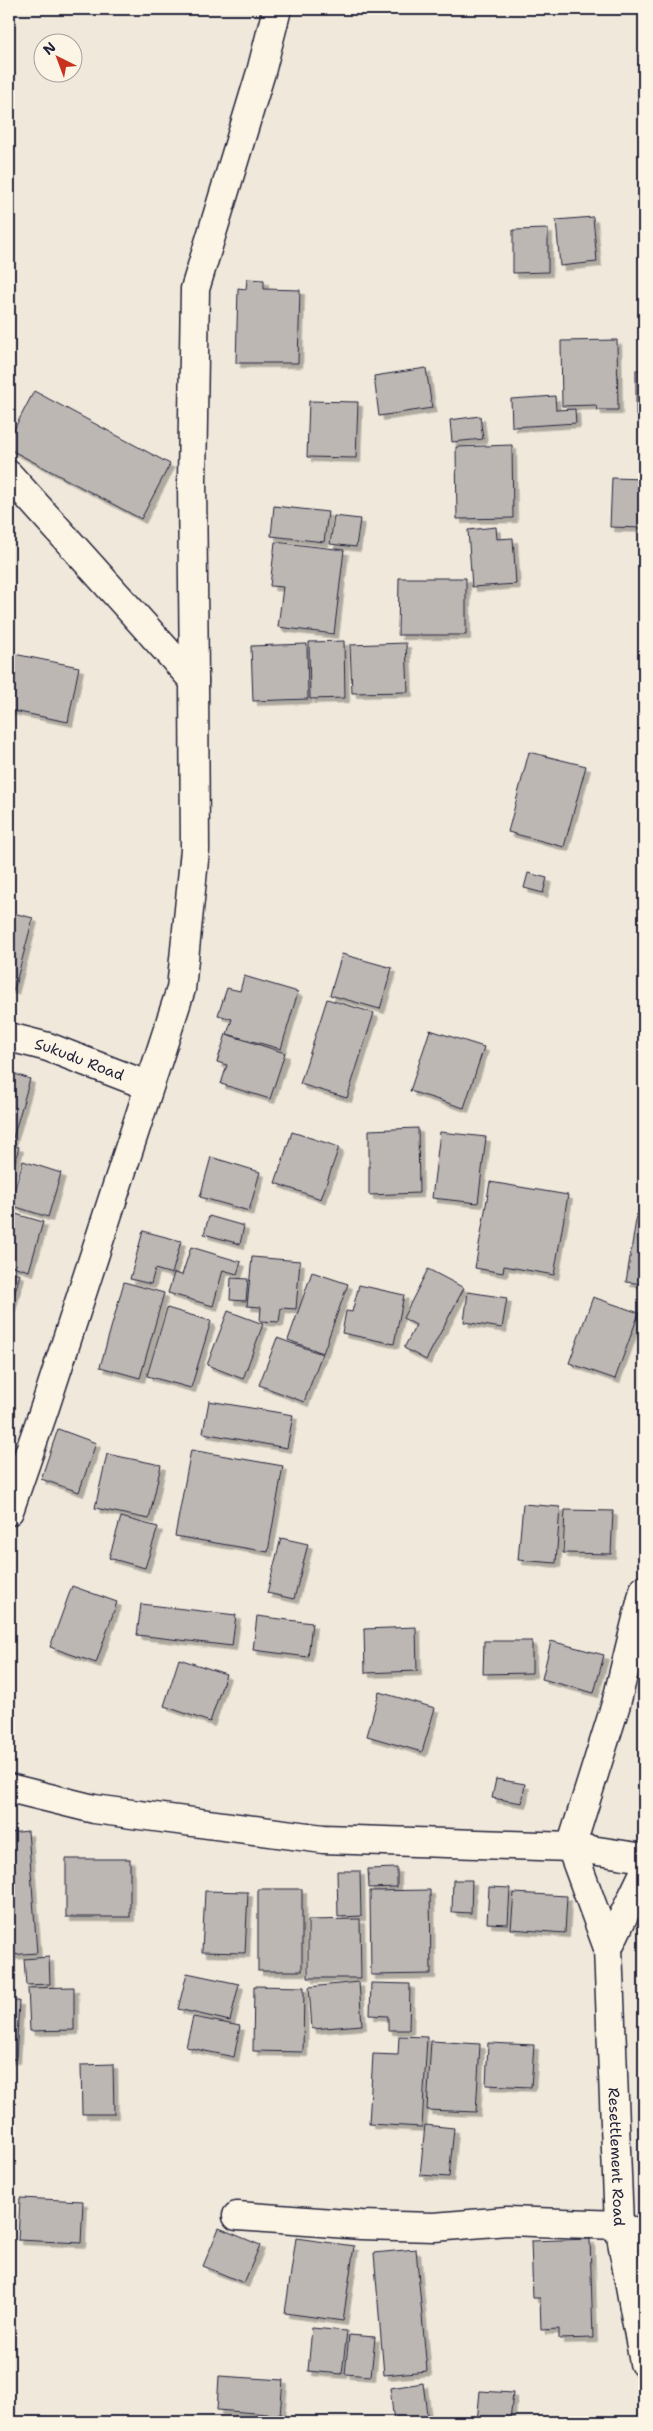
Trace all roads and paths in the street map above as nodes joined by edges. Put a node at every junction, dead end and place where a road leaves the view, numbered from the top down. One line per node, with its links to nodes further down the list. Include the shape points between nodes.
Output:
1 (277, 9): 3 (street, via 195,289 192,482)
2 (9, 474): 3 (street)
3 (194, 682): 5 (street, via 196,850 181,989)
4 (9, 1037): 5 (street, Sukudu Road, via 48,1047)
5 (149, 1086): 6 (street)
6 (9, 1512)
7 (644, 1590): 9 (street, via 616,1704)
8 (9, 1788): 9 (street, via 94,1809 323,1839)
9 (572, 1846): 10 (street); 12 (street, Resettlement Road)
10 (644, 1858)
11 (644, 1873): 12 (street, Resettlement Road)
12 (608, 1948): 14 (street, Resettlement Road)
13 (237, 2216): 14 (street, via 434,2227 507,2221)
14 (619, 2225): 15 (street); 16 (street, Resettlement Road)
15 (644, 2237)
16 (644, 2363)

